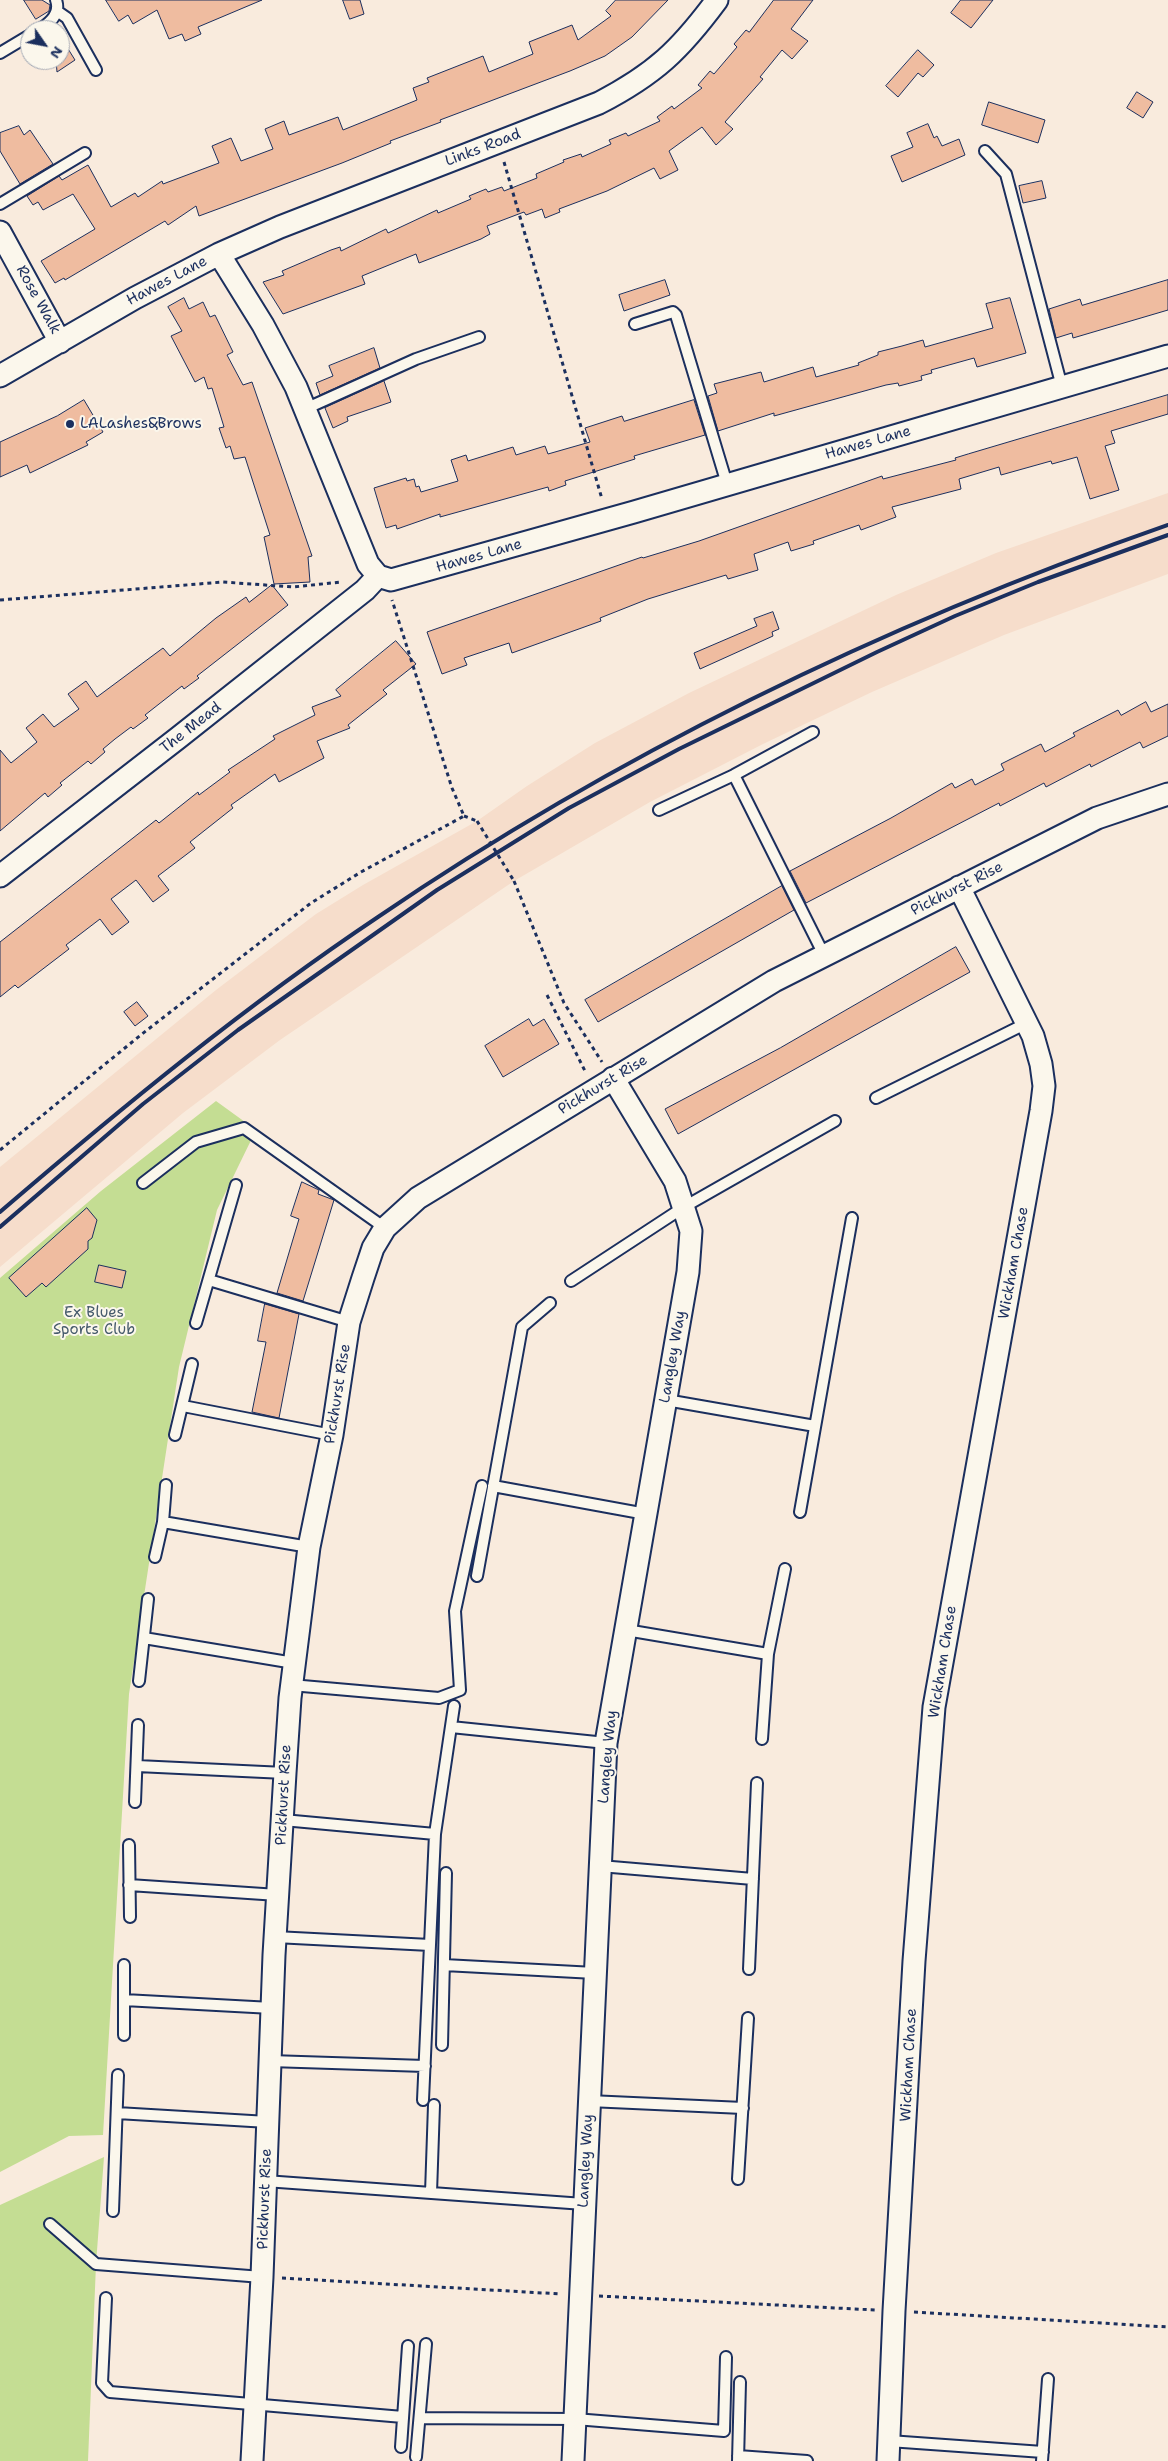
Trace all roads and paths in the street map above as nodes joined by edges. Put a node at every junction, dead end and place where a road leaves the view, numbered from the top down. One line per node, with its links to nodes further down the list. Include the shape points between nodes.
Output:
1 (56, 0): 3 (lane)
2 (717, 0): 8 (street, Links Road, via 677,50 641,79 588,108)
3 (57, 11): 4 (lane); 7 (lane, via 67,18)
4 (50, 20)
5 (20, 41): 6 (lane)
6 (0, 53)
7 (96, 70)
8 (498, 142): 13 (street, Links Road, via 280,227); 22 (path)
9 (985, 151): 19 (lane, via 1006,174)
10 (85, 153): 11 (lane)
11 (0, 204)
12 (0, 232): 16 (street, Rose Walk)
13 (220, 254): 16 (street, Hawes Lane, via 169,279); 20 (street, Hawes Lane, via 263,325)
14 (635, 324): 21 (lane, via 673,312 676,315)
15 (479, 337): 20 (lane, via 416,359)
16 (60, 342): 18 (street, Hawes Lane)
17 (1168, 356): 19 (street, Hawes Lane)
18 (0, 376)
19 (1062, 387): 21 (street, Hawes Lane)
20 (306, 409): 23 (street, Hawes Lane, via 368,564)
21 (727, 484): 22 (street, Hawes Lane)
22 (608, 519): 23 (street, Hawes Lane, via 399,579)
23 (372, 583): 24 (path, via 352,580 293,587 222,582); 29 (path, via 395,606 452,788); 30 (street, The Mead)
24 (0, 600)
25 (813, 732): 26 (lane)
26 (734, 775): 28 (lane); 32 (lane)
27 (1168, 794): 31 (street, Pickhurst Rise, via 1097,818)
28 (659, 810)
29 (464, 816): 35 (path, bridge, via 477,821 514,881 564,1003); 39 (path, via 361,872 312,903 142,1034)
30 (0, 876)
31 (959, 887): 32 (street, Pickhurst Rise); 34 (street, Wickham Chase)
32 (824, 955): 35 (street, Pickhurst Rise, via 774,981)
33 (546, 995): 36 (path)
34 (1027, 1023): 37 (lane); 120 (street, Wickham Chase, via 1041,1064 1044,1086 934,1707 914,1961)
35 (613, 1078): 36 (street, Pickhurst Rise); 42 (street, Langley Way, via 675,1181)
36 (594, 1089): 44 (street, Pickhurst Rise, via 418,1198)
37 (876, 1098)
38 (835, 1121): 42 (lane)
39 (0, 1150)
40 (143, 1183): 44 (lane, via 196,1142 244,1128)
41 (236, 1185): 45 (lane)
42 (684, 1206): 46 (lane); 51 (street, Langley Way, via 691,1231 688,1272)
43 (852, 1218): 53 (lane)
44 (385, 1228): 48 (street, Pickhurst Rise, via 373,1248)
45 (209, 1280): 48 (lane); 49 (lane)
46 (571, 1281)
47 (550, 1303): 58 (lane, via 522,1327)
48 (349, 1322): 55 (street, Pickhurst Rise)
49 (196, 1323)
50 (192, 1364): 52 (lane)
51 (666, 1400): 53 (lane); 60 (street, Langley Way)
52 (183, 1406): 54 (lane); 55 (lane)
53 (815, 1426): 59 (lane)
54 (175, 1435)
55 (332, 1435): 62 (street, Pickhurst Rise)
56 (166, 1485): 61 (lane)
57 (482, 1486): 72 (lane, via 455,1611 460,1690 439,1698)
58 (493, 1486): 60 (lane); 65 (lane)
59 (800, 1512)
60 (646, 1514): 67 (street, Langley Way)
61 (164, 1522): 62 (lane); 63 (lane)
62 (309, 1547): 70 (street, Pickhurst Rise)
63 (155, 1557)
64 (785, 1569): 69 (lane)
65 (477, 1576)
66 (148, 1599): 68 (lane)
67 (626, 1630): 69 (lane); 77 (street, Langley Way)
68 (144, 1638): 70 (lane); 71 (lane)
69 (768, 1654): 76 (lane)
70 (294, 1663): 72 (street, Pickhurst Rise)
71 (139, 1680)
72 (292, 1685): 79 (street, Pickhurst Rise)
73 (454, 1706): 75 (lane)
74 (138, 1725): 78 (lane)
75 (450, 1728): 77 (lane); 83 (lane)
76 (762, 1739)
77 (606, 1743): 85 (street, Langley Way)
78 (137, 1766): 79 (lane); 81 (lane)
79 (285, 1773): 82 (street, Pickhurst Rise)
80 (757, 1782): 87 (lane)
81 (134, 1802)
82 (282, 1820): 83 (lane); 89 (street, Pickhurst Rise)
83 (435, 1834): 92 (lane)
84 (129, 1845): 88 (lane)
85 (600, 1866): 87 (lane); 96 (street, Langley Way)
86 (446, 1873): 94 (lane)
87 (753, 1879): 95 (lane)
88 (129, 1885): 89 (lane); 90 (lane)
89 (278, 1895): 91 (street, Pickhurst Rise)
90 (130, 1917)
91 (275, 1937): 92 (lane); 98 (street, Pickhurst Rise)
92 (430, 1945): 103 (lane)
93 (124, 1965): 97 (lane)
94 (444, 1965): 96 (lane); 101 (lane)
95 (749, 1969)
96 (595, 1973): 106 (street, Langley Way)
97 (124, 2000): 98 (lane); 100 (lane)
98 (272, 2008): 102 (street, Pickhurst Rise)
99 (748, 2018): 108 (lane)
100 (124, 2035)
101 (442, 2045)
102 (270, 2061): 103 (lane); 110 (street, Pickhurst Rise)
103 (425, 2066): 105 (lane)
104 (118, 2076): 109 (lane)
105 (424, 2100)
106 (589, 2101): 108 (lane); 114 (street, Langley Way)
107 (434, 2105): 113 (lane)
108 (743, 2108): 111 (lane)
109 (116, 2113): 110 (lane); 115 (lane)
110 (268, 2122): 112 (street, Pickhurst Rise)
111 (738, 2179)
112 (266, 2181): 113 (lane); 117 (street, Pickhurst Rise)
113 (431, 2194): 114 (lane)
114 (584, 2204): 118 (street, Langley Way)
115 (113, 2211)
116 (50, 2224): 117 (lane, via 96,2264)
117 (262, 2277): 118 (path); 127 (street, Pickhurst Rise)
118 (580, 2295): 120 (path); 130 (street, Langley Way)
119 (106, 2298): 127 (lane, via 102,2383 110,2392)
120 (894, 2311): 121 (path); 132 (street, Wickham Chase)
121 (1168, 2327)
122 (426, 2344): 129 (lane)
123 (408, 2346): 128 (lane)
124 (726, 2357): 130 (lane, via 724,2431)
125 (1048, 2379): 133 (lane)
126 (740, 2382): 135 (lane)
127 (255, 2403): 128 (lane); 136 (street, Pickhurst Rise)
128 (403, 2417): 131 (lane)
129 (420, 2418): 130 (lane); 134 (lane)
130 (575, 2419): 137 (street, Langley Way)
131 (401, 2447)
132 (889, 2451): 133 (lane)
133 (1043, 2456)
134 (416, 2457)
135 (738, 2459): 138 (lane)
136 (252, 2461)
137 (573, 2461)
138 (807, 2461)

